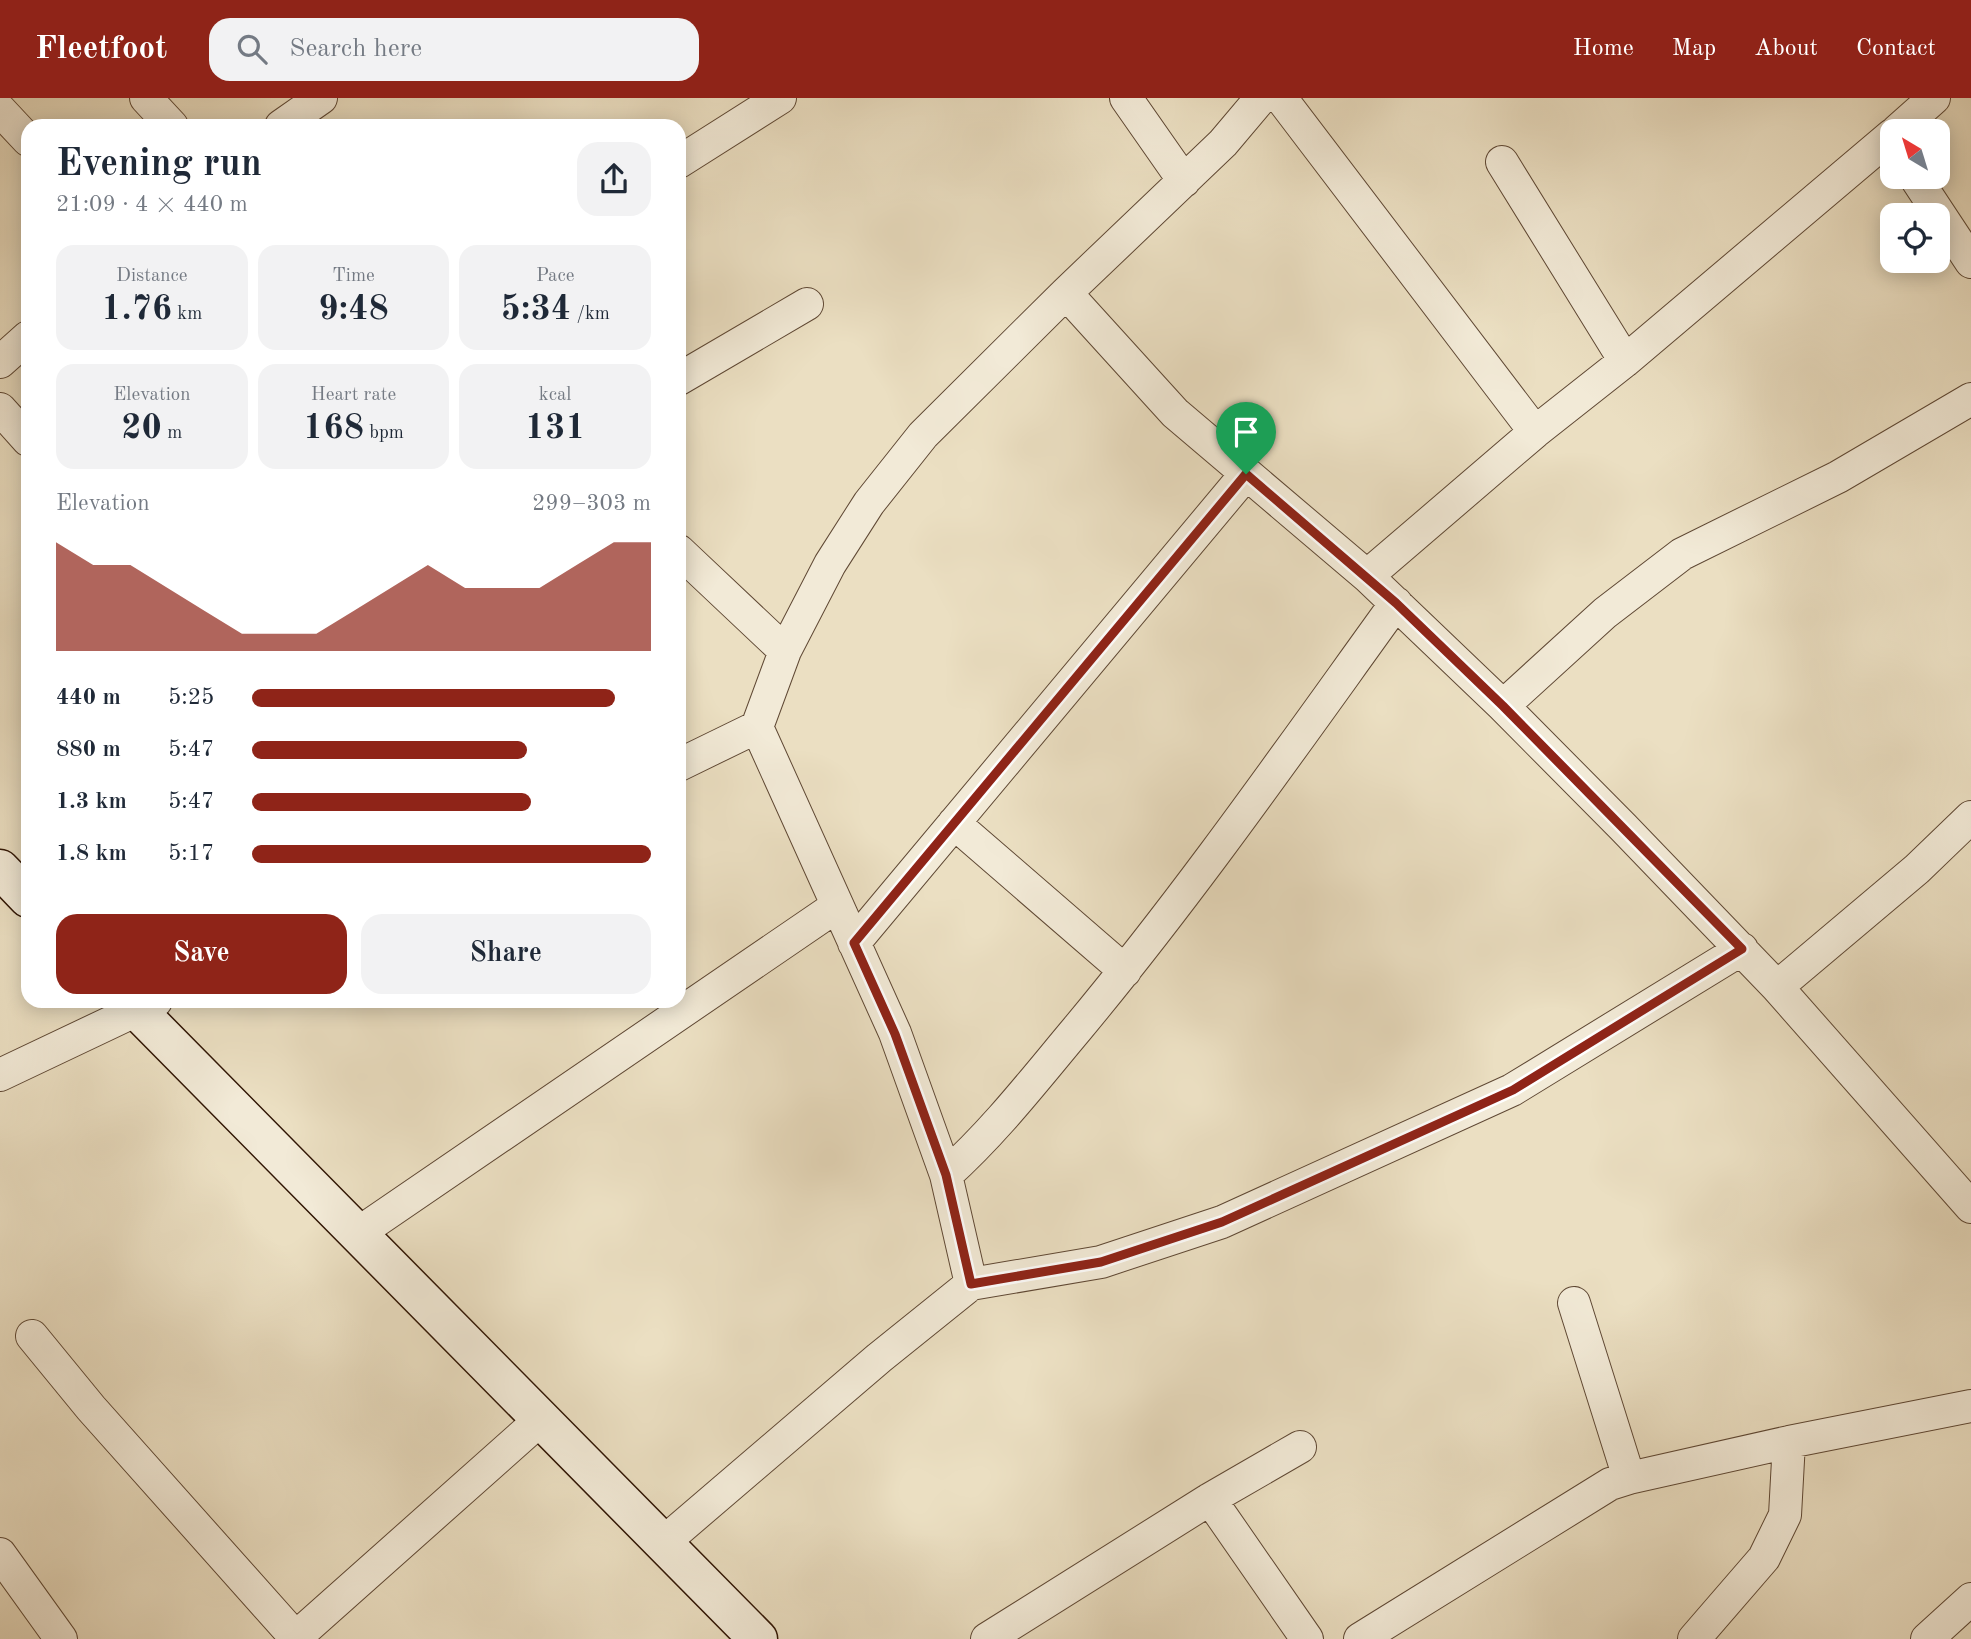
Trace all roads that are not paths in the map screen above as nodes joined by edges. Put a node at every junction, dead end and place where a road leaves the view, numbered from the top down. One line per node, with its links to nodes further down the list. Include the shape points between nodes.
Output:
1 (146, 98): 9 (street)
2 (321, 98): 10 (street)
3 (780, 98): 14 (street)
4 (1126, 98): 16 (street)
5 (1261, 98): 16 (street)
6 (1281, 98): 28 (street)
7 (1934, 98): 11 (street)
8 (0, 110): 12 (street)
9 (166, 119)
10 (291, 119)
11 (1911, 119)
12 (21, 132)
13 (1880, 147): 22 (street)
14 (686, 158)
15 (1502, 162): 22 (street)
16 (1184, 181): 19 (street)
17 (1923, 189): 18 (street)
18 (1971, 262)
19 (1066, 293): 29 (street, via 1149,387); 33 (street, via 923,436 877,493 830,564)
20 (807, 304): 24 (street)
21 (21, 343): 23 (street)
22 (1625, 361): 28 (street)
23 (0, 362)
24 (686, 375)
25 (1971, 399): 34 (street, via 1838,477 1682,554 1605,613)
26 (0, 409): 27 (street)
27 (21, 432)
28 (1535, 432): 31 (street)
29 (1246, 474): 31 (street); 38 (street)
30 (686, 558): 33 (street)
31 (1367, 576): 32 (street)
32 (1396, 603): 34 (street); 44 (street)
33 (785, 651): 35 (street)
34 (1503, 706): 43 (street)
35 (757, 727): 36 (street); 41 (street)
36 (686, 762)
37 (1971, 817): 45 (street, via 1908,877)
38 (954, 823): 42 (street); 44 (street)
39 (0, 869): 40 (street)
40 (21, 891)
41 (837, 906): 42 (street); 51 (street)
42 (854, 943): 49 (street, via 895,1034)
43 (1742, 949): 45 (street); 52 (street, via 1513,1090 1222,1222 1101,1262)
44 (1125, 971): 49 (street, via 980,1145)
45 (1777, 987): 50 (street)
46 (132, 1008): 48 (street)
47 (144, 1008): 51 (street)
48 (0, 1075)
49 (946, 1175): 52 (street)
50 (1971, 1207)
51 (357, 1234): 56 (street)
52 (971, 1284): 61 (street)
53 (1574, 1303): 59 (street)
54 (32, 1336): 64 (street)
55 (1971, 1406): 57 (street)
56 (540, 1420): 61 (street); 64 (street)
57 (1789, 1443): 59 (street); 70 (street, via 1785,1515 1765,1558)
58 (1300, 1447): 60 (street)
59 (1629, 1478): 69 (street, via 1610,1484)
60 (1210, 1499): 67 (street); 68 (street)
61 (664, 1542): 66 (street)
62 (0, 1554): 65 (street)
63 (1971, 1599): 71 (street)
64 (295, 1638)
65 (61, 1639)
66 (758, 1639)
67 (987, 1639)
68 (1307, 1639)
69 (1360, 1639)
70 (1694, 1639)
71 (1927, 1639)

